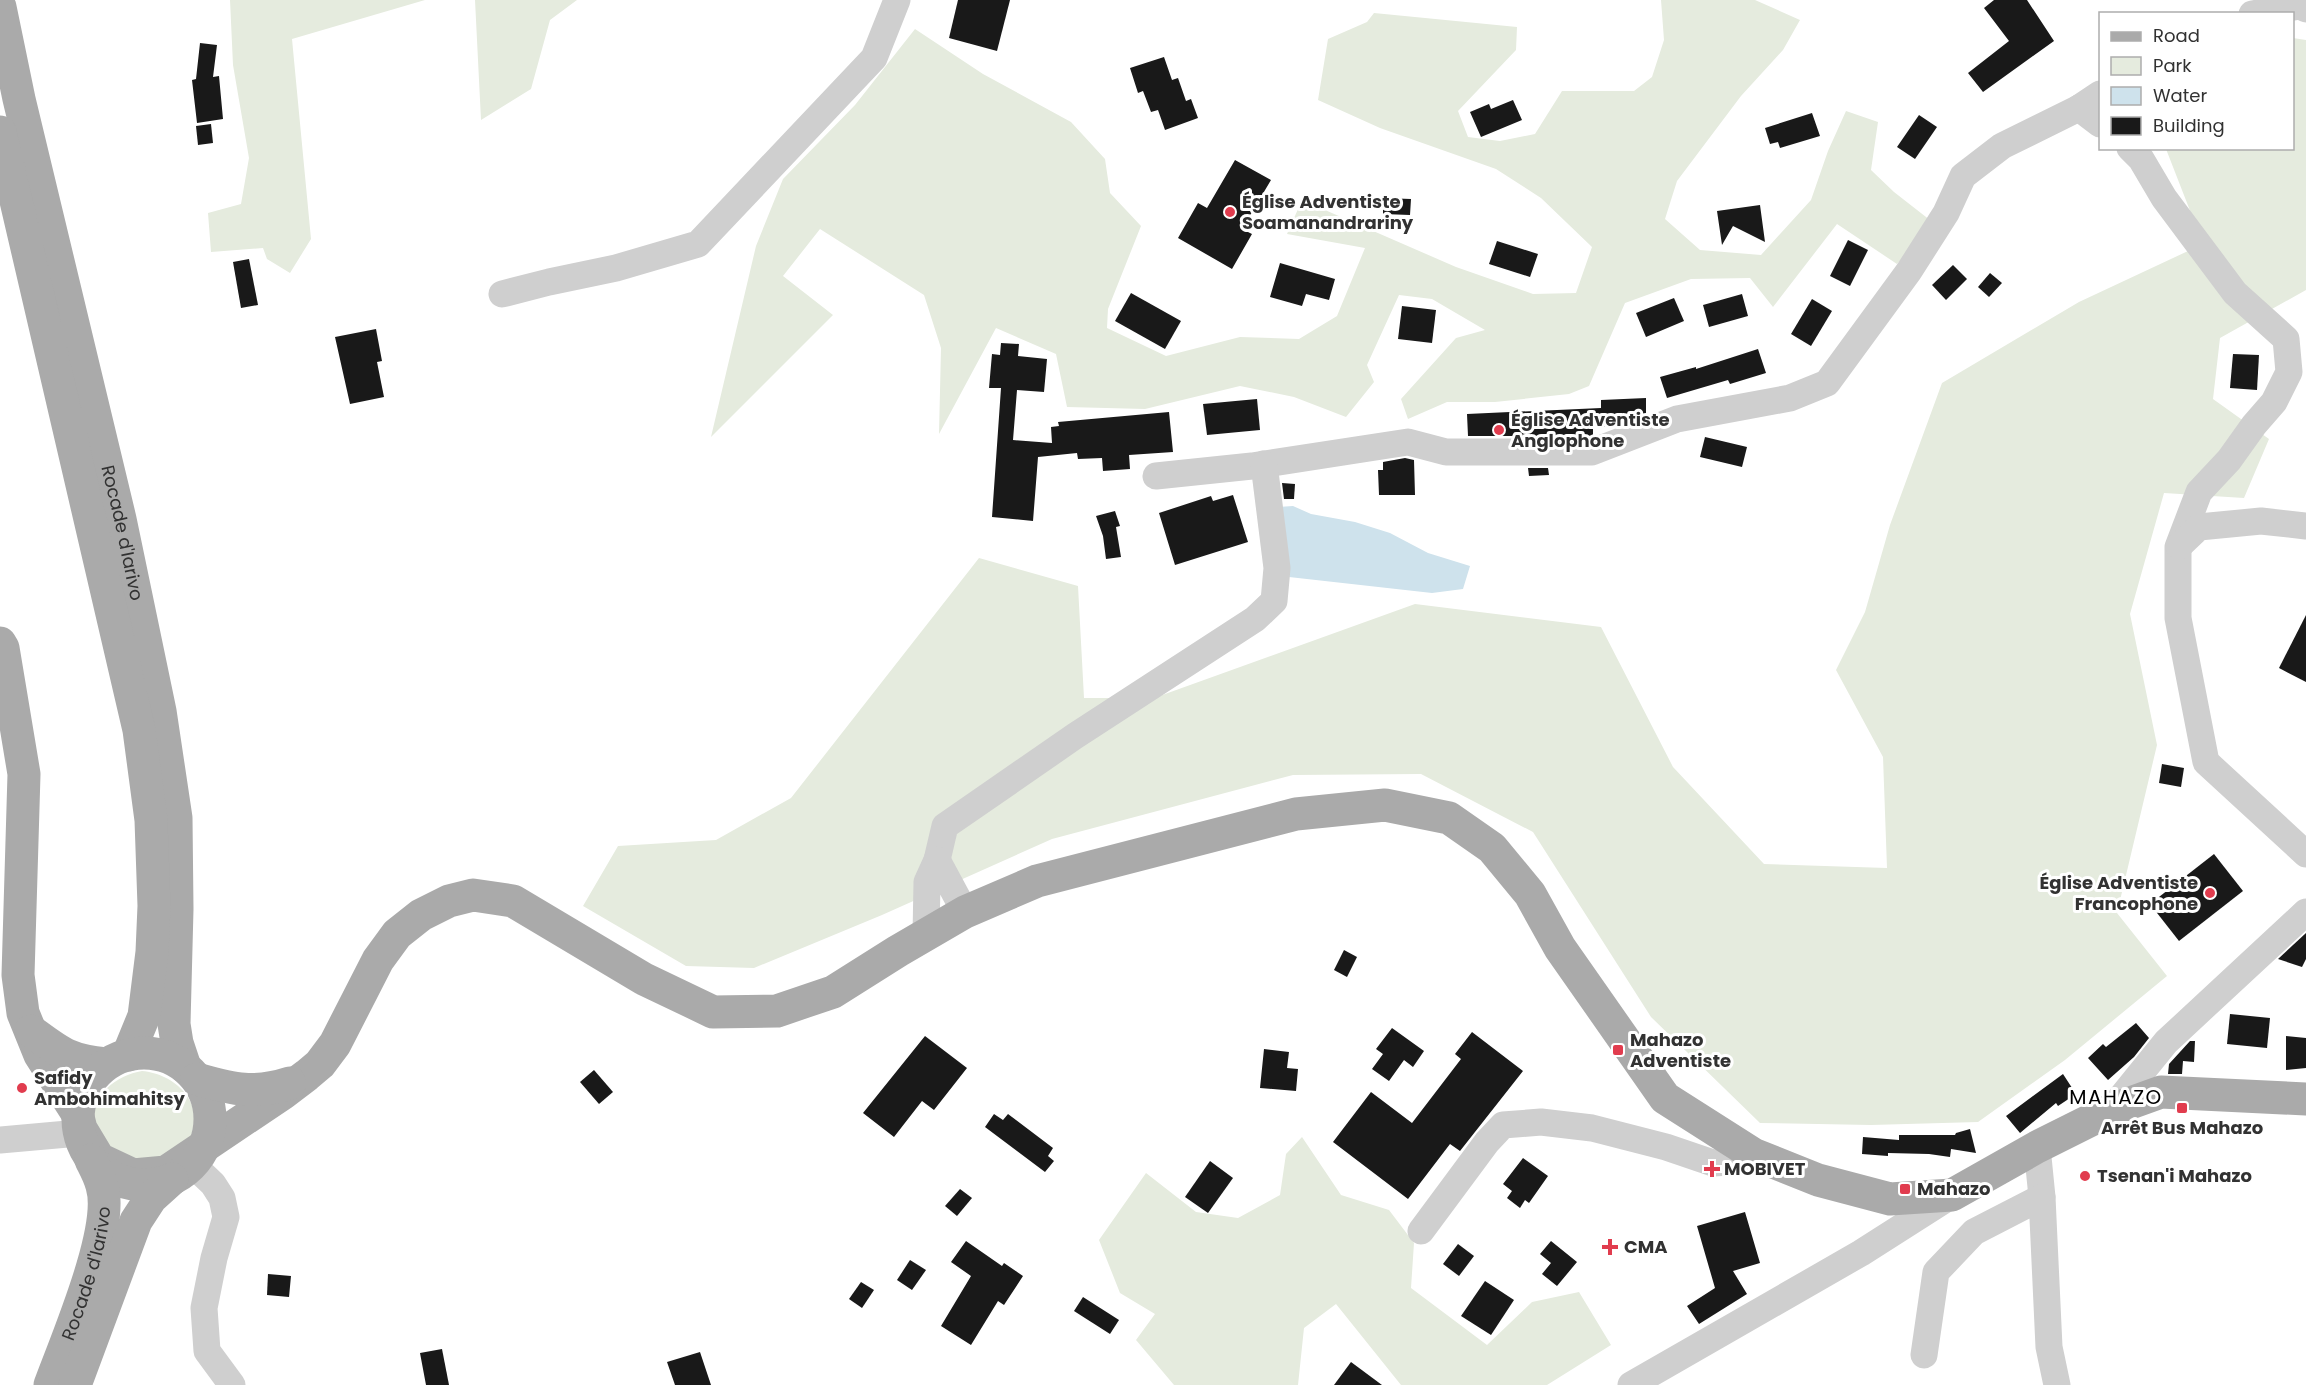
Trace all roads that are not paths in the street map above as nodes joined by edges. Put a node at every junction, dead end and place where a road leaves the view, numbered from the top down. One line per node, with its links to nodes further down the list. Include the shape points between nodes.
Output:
1 (897, 0): 9 (street, via 874,58 698,244 616,268)
2 (0, 7): 22 (main road, Rocade d'Iarivo, via 120,519 160,711 176,818 174,1024 177,1043)
3 (2306, 9): 4 (street, via 2300,6)
4 (2264, 12)
5 (2090, 101): 6 (street); 10 (street, via 2002,146 1963,176 1946,213 1909,271 1827,383 1790,398 1677,419 1592,452 1446,452 1408,442)
6 (2099, 122)
7 (0, 132): 21 (main road, Rocade d'Iarivo, via 139,730 151,820 153,929 144,1016)
8 (2132, 150): 13 (street, via 2235,293 2286,339 2289,372 2274,402 2199,492)
9 (501, 294)
10 (1264, 464): 11 (street); 16 (street, via 1277,568 1274,601 1255,619 945,826)
11 (1156, 476)
12 (2306, 526): 13 (street, via 2261,521 2199,527)
13 (2178, 547): 15 (street, via 2178,618 2206,762)
14 (0, 643): 20 (main road, via 24,774 18,975 23,1013)
15 (2306, 854)
16 (937, 860): 17 (street); 19 (street, via 927,882)
17 (965, 912): 19 (main road); 29 (main road, via 1037,881 1296,813 1385,805 1449,818 1492,848 1530,894 1560,948 1665,1098)
18 (2306, 912): 25 (street, via 2166,1042)
19 (926, 935): 23 (main road, via 833,992 777,1011 713,1012 644,979 513,901 473,895 448,901 397,934 378,960 335,1044 320,1064)
20 (30, 1030): 21 (main road, via 66,1056 84,1062); 26 (main road, via 39,1055 60,1085)
21 (117, 1059): 22 (main road, via 158,1054); 26 (main road, Rocade d'Iarivo, via 92,1077 82,1094)
22 (191, 1073): 23 (main road, via 238,1090 270,1089); 30 (main road, Rocade d'Iarivo, via 207,1099 210,1122)
23 (298, 1081): 30 (main road)
24 (2306, 1099): 25 (main road, via 2161,1092)
25 (2111, 1110): 28 (main road)
26 (82, 1135): 27 (street); 30 (main road, via 115,1179 129,1184 144,1185); 30 (main road, via 81,1129 99,1159 133,1175 166,1172); 35 (main road, Rocade d'Iarivo, via 103,1187 104,1217 89,1277)
27 (0, 1140)
28 (2037, 1147): 31 (main road); 32 (street)
29 (1767, 1160): 31 (main road, via 1818,1180 1890,1199); 33 (street, via 1713,1163 1592,1128 1541,1122 1503,1125)
30 (190, 1162): 36 (main road, Rocade d'Iarivo, via 151,1198 136,1221); 37 (street, via 213,1184 222,1198 226,1217 204,1308 207,1351)
31 (1952, 1195): 38 (street, via 1861,1253)
32 (2042, 1197): 34 (street, via 1974,1232 1936,1272); 39 (street, via 2049,1347)
33 (1421, 1231)
34 (1924, 1355)
35 (50, 1385)
36 (75, 1385)
37 (232, 1385)
38 (1630, 1385)
39 (2057, 1385)

